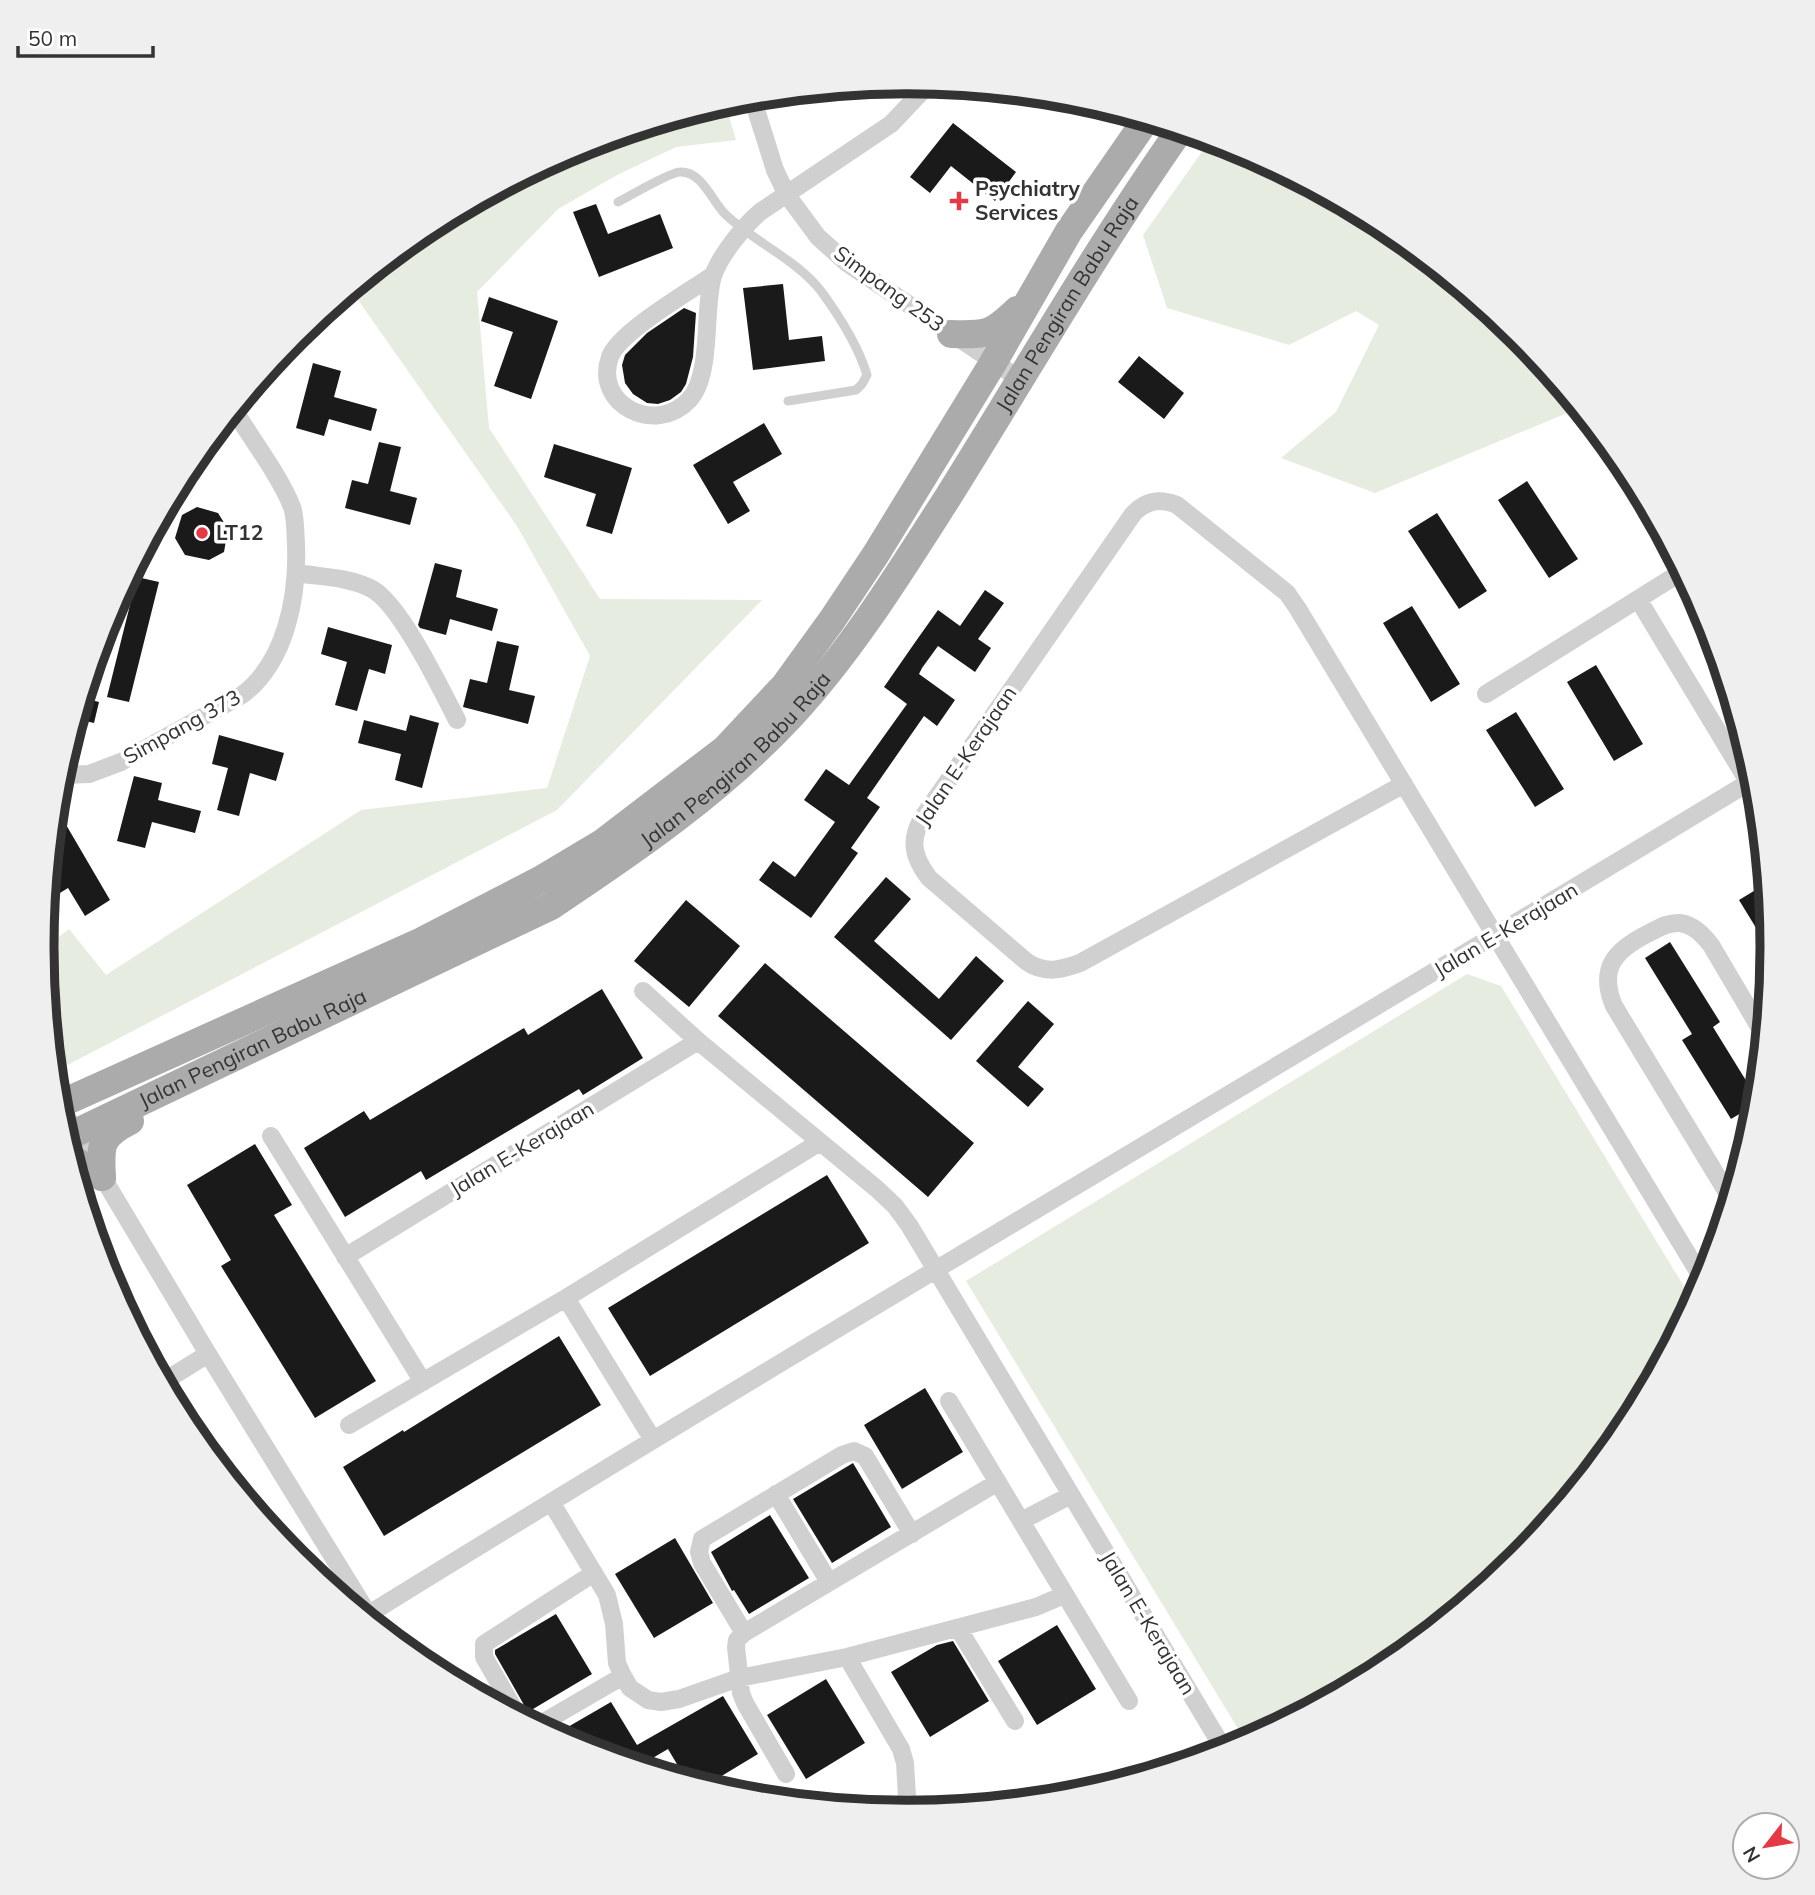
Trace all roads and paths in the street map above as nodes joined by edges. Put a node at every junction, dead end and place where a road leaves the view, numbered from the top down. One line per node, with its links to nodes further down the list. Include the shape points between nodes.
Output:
1 (919, 94): 5 (street, via 891,124)
2 (756, 109): 5 (street, Simpang 253)
3 (1141, 127): 9 (main road, Jalan Pengiran Babu Raja, via 1069,231)
4 (1175, 138): 12 (main road, Jalan Pengiran Babu Raja, via 1104,241)
5 (787, 195): 7 (street); 10 (street, Simpang 253, via 818,237 847,263)
6 (618, 202): 7 (lane, via 678,171 692,174)
7 (741, 229): 8 (street); 13 (lane, via 819,289 860,352 867,376 856,390)
8 (713, 275): 8 (street, via 613,349 608,382 624,406 639,415 670,415 692,398 702,373)
9 (1030, 298): 10 (main road, via 986,334); 11 (main road, Jalan Pengiran Babu Raja)
10 (951, 334): 11 (street, Simpang 253)
11 (993, 363): 12 (street, Simpang 253); 29 (main road, Jalan Pengiran Babu Raja, via 876,554 785,685 725,748 679,785 602,843 485,909)
12 (1021, 380): 28 (main road, Jalan Pengiran Babu Raja, via 901,571 828,673 748,760 621,860 551,906)
13 (788, 401)
14 (239, 418): 15 (street, Simpang 373, via 292,508)
15 (297, 573): 19 (street, via 360,584 381,595 426,662); 21 (street, Simpang 373, via 276,651 257,684 121,762 89,774)
16 (1676, 576): 17 (street)
17 (1638, 599): 18 (street); 20 (street)
18 (1486, 694)
19 (457, 720)
20 (1739, 760)
21 (72, 775)
22 (1404, 784): 22 (street, Jalan E-Kerajaan, via 1287,593 1177,505 1155,501 1133,514 916,828 913,844 929,878 1027,962 1045,970 1067,968); 24 (street)
23 (1745, 785): 24 (street, Jalan E-Kerajaan)
24 (1496, 936): 37 (street, Jalan E-Kerajaan); 38 (street)
25 (643, 991): 27 (street, Jalan E-Kerajaan)
26 (1757, 1023): 35 (street, via 1711,945 1688,925 1666,924 1613,959 1607,990 1614,1006)
27 (698, 1041): 32 (street, Jalan E-Kerajaan); 36 (street, Jalan E-Kerajaan)
28 (235, 1059): 31 (main road, Jalan Pengiran Babu Raja); 34 (main road, via 195,1089 110,1133 101,1151)
29 (69, 1100)
30 (271, 1136): 36 (street)
31 (77, 1141)
32 (820, 1142): 37 (street, Jalan E-Kerajaan, via 895,1206); 39 (street)
33 (80, 1153): 34 (main road)
34 (102, 1177): 40 (street, Jalan E-Kerajaan)
35 (1725, 1189)
36 (345, 1257): 42 (street)
37 (937, 1270): 45 (street, Jalan E-Kerajaan); 48 (street, Jalan E-Kerajaan)
38 (1697, 1270)
39 (566, 1298): 42 (street); 45 (street)
40 (208, 1354): 41 (street); 55 (street, Jalan E-Kerajaan)
41 (171, 1377)
42 (423, 1382): 44 (street)
43 (949, 1401): 46 (street)
44 (349, 1424)
45 (653, 1440): 49 (street, Jalan E-Kerajaan)
46 (998, 1482): 50 (street); 51 (street)
47 (776, 1494): 51 (street, via 855,1451 865,1456); 53 (street); 58 (street, via 702,1539 700,1545 702,1563)
48 (1072, 1496): 50 (street); 66 (street, Jalan E-Kerajaan)
49 (551, 1502): 52 (street); 56 (street, Jalan E-Kerajaan)
50 (1021, 1521): 54 (street)
51 (912, 1534): 53 (street)
52 (594, 1573): 60 (street, via 612,1611); 63 (street, via 484,1644 484,1657)
53 (829, 1582): 58 (street)
54 (1065, 1595): 57 (street); 62 (street)
55 (362, 1603)
56 (377, 1615)
57 (958, 1628): 59 (street); 65 (street)
58 (744, 1633): 61 (street, via 736,1647)
59 (847, 1657): 61 (street); 68 (street, via 901,1749)
60 (622, 1676): 61 (street, via 638,1694 661,1702); 64 (street)
61 (739, 1678): 67 (street, via 740,1693)
62 (1129, 1701)
63 (511, 1703)
64 (546, 1720)
65 (1015, 1721)
66 (1219, 1741)
67 (786, 1774)
68 (907, 1801)

